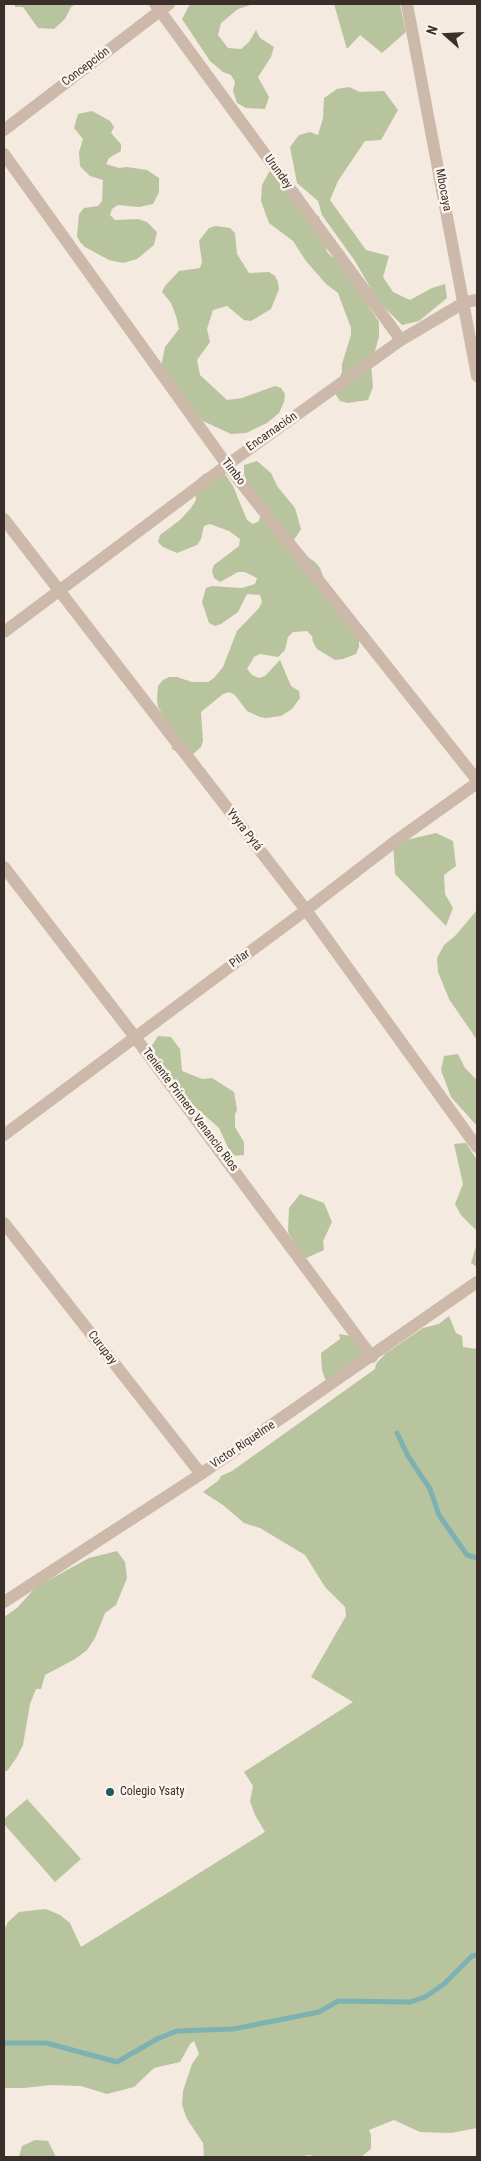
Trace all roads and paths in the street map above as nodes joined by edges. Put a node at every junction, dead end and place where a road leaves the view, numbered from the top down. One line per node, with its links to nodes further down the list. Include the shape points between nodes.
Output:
1 (407, 4): 5 (street, Mbocaya)
2 (162, 6): 3 (street, Concepción); 6 (street, Urundey)
3 (4, 130)
4 (4, 154): 8 (street, Timbo)
5 (471, 301): 6 (street, Encarnación); 7 (street, Mbocaya)
6 (401, 340): 8 (street, Encarnación)
7 (477, 376)
8 (227, 464): 10 (street, Encarnación); 12 (street, Timbo)
9 (4, 519): 10 (street, Yvyra Pytá)
10 (58, 591): 11 (street, Encarnación); 14 (street, Yvyra Pytá)
11 (4, 632)
12 (477, 781): 14 (street, Pilar)
13 (4, 867): 15 (street, Teniente Primero Venancio Rios)
14 (306, 910): 15 (street, Pilar); 17 (street, Yvyra Pytá)
15 (135, 1036): 16 (street, Pilar); 20 (street, Teniente Primero Venancio Rios)
16 (4, 1135)
17 (477, 1146)
18 (4, 1223): 21 (street, Curupay)
19 (477, 1282): 20 (street, Victor Riquelme)
20 (372, 1357): 21 (street, Victor Riquelme)
21 (201, 1474): 22 (street, Victor Riquelme)
22 (6, 1595)

